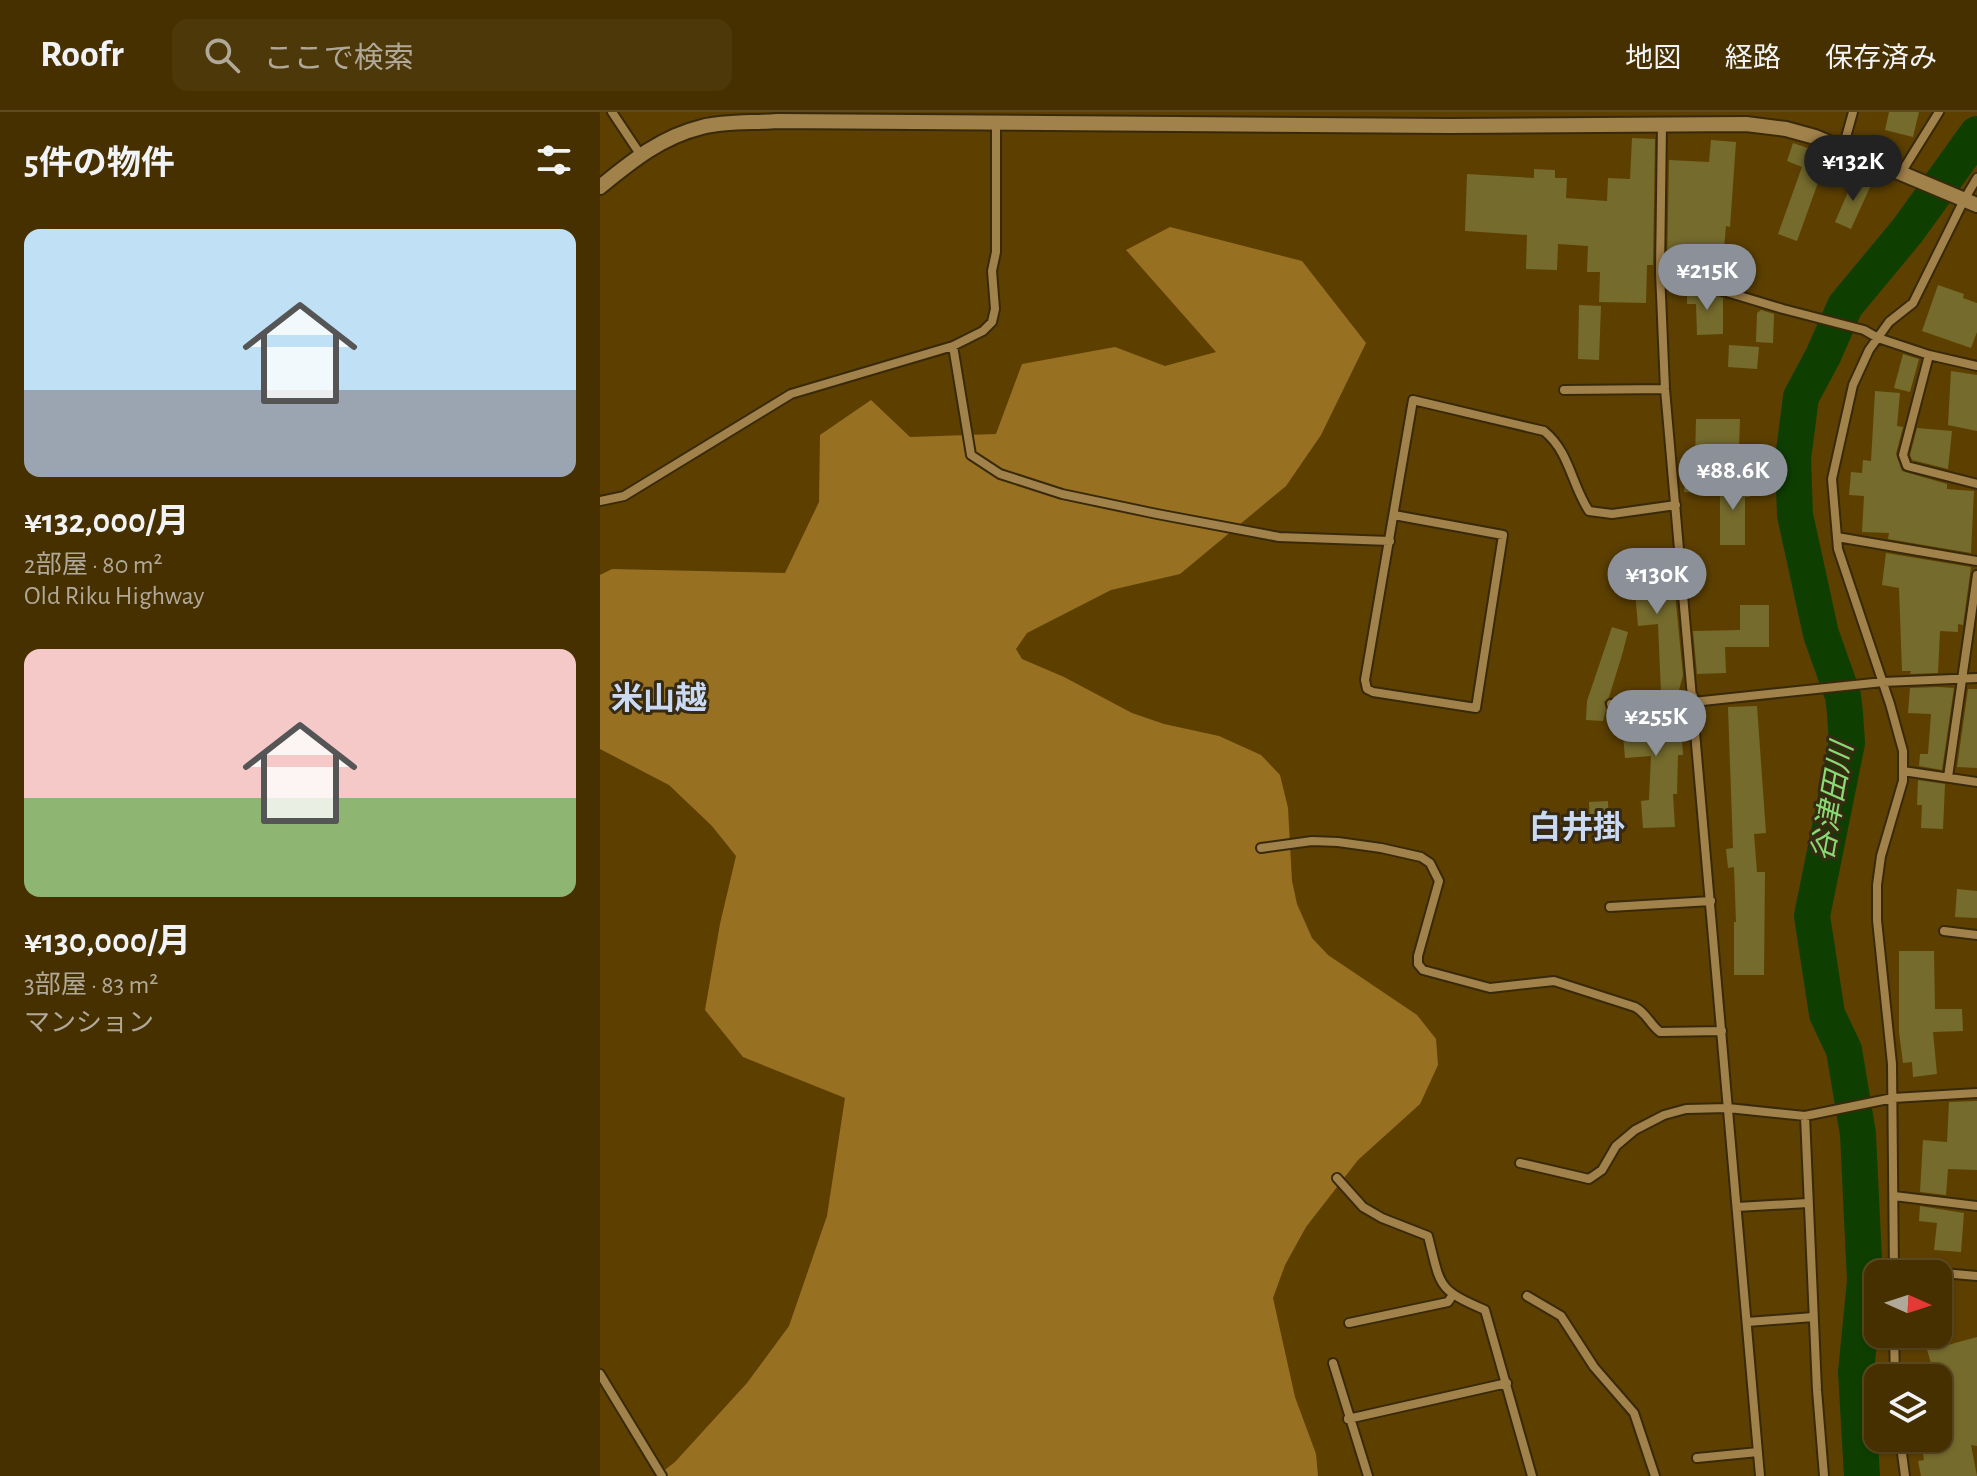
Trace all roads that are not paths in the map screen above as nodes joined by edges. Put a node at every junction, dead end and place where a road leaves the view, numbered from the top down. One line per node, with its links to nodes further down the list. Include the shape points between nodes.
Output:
1 (612, 112): 11 (street)
2 (1853, 112): 10 (street)
3 (1939, 112): 12 (street)
4 (888, 117): 5 (street); 11 (street, via 705,126 666,138)
5 (979, 117): 8 (street)
6 (1630, 118): 7 (street); 9 (street)
7 (1451, 119): 8 (street)
8 (996, 122): 18 (street, via 995,309 983,331)
9 (1662, 123): 10 (street, via 1786,129); 16 (street)
10 (1843, 148): 12 (street)
11 (640, 154): 14 (street)
12 (1906, 175): 15 (street)
13 (1977, 178): 15 (street)
14 (600, 187)
15 (1965, 200): 17 (street, via 1922,289)
16 (1660, 272): 17 (street); 21 (street)
17 (1878, 338): 19 (street); 27 (street, via 1853,385 1837,448 1832,479)
18 (953, 346): 24 (street, via 791,394 624,496); 28 (street, via 971,455 1000,474 1062,494 1279,537)
19 (1929, 355): 20 (street); 23 (street, via 1904,462)
20 (1977, 366)
21 (1665, 389): 22 (street); 25 (street)
22 (1564, 390)
23 (1977, 484)
24 (600, 501)
25 (1676, 505): 26 (street, via 1612,514 1589,511 1565,455 1544,431 1413,400); 34 (street)
26 (1394, 515): 28 (street); 28 (street, via 1503,535 1476,708 1367,689)
27 (1837, 537): 29 (street); 33 (street)
28 (1390, 541)
29 (1977, 561)
30 (1977, 575): 32 (street)
31 (1977, 678): 32 (street)
32 (1962, 679): 33 (street); 37 (street)
33 (1883, 682): 34 (street); 36 (street, via 1903,751)
34 (1693, 699): 35 (street); 40 (street)
35 (1611, 704)
36 (1903, 771): 37 (street); 46 (street, via 1877,885)
37 (1948, 777): 38 (street)
38 (1977, 782)
39 (1261, 848): 44 (street, via 1338,842 1430,863 1439,881 1418,956 1423,970 1490,988 1554,981 1635,1007 1660,1032)
40 (1711, 901): 41 (street); 44 (street)
41 (1610, 907)
42 (1944, 931): 43 (street)
43 (1977, 935)
44 (1722, 1031): 47 (street)
45 (1977, 1093): 46 (street)
46 (1893, 1098): 48 (street); 51 (street)
47 (1728, 1108): 48 (street); 49 (street, via 1664,1115 1616,1146 1602,1170 1589,1179); 54 (street)
48 (1805, 1116): 52 (street)
49 (1520, 1163)
50 (1337, 1178): 58 (street, via 1363,1207 1428,1236 1442,1285)
51 (1894, 1196): 53 (street); 55 (street)
52 (1808, 1203): 54 (street); 60 (street)
53 (1977, 1206)
54 (1737, 1207): 61 (street)
55 (1894, 1260)
56 (1952, 1274): 57 (street)
57 (1977, 1276)
58 (1452, 1296): 62 (street, via 1448,1302); 65 (street, via 1485,1310)
59 (1527, 1296): 73 (street, via 1561,1316 1594,1367 1634,1413)
60 (1813, 1317): 61 (street); 75 (street)
61 (1747, 1322): 67 (street)
62 (1349, 1323)
63 (1333, 1363): 66 (street)
64 (600, 1374): 70 (street)
65 (1507, 1383): 66 (street); 72 (street)
66 (1348, 1419): 71 (street)
67 (1758, 1452): 69 (street); 74 (street)
68 (1902, 1452): 76 (street)
69 (1697, 1458)
70 (662, 1476)
71 (1368, 1476)
72 (1532, 1476)
73 (1655, 1476)
74 (1760, 1476)
75 (1824, 1476)
76 (1905, 1476)

